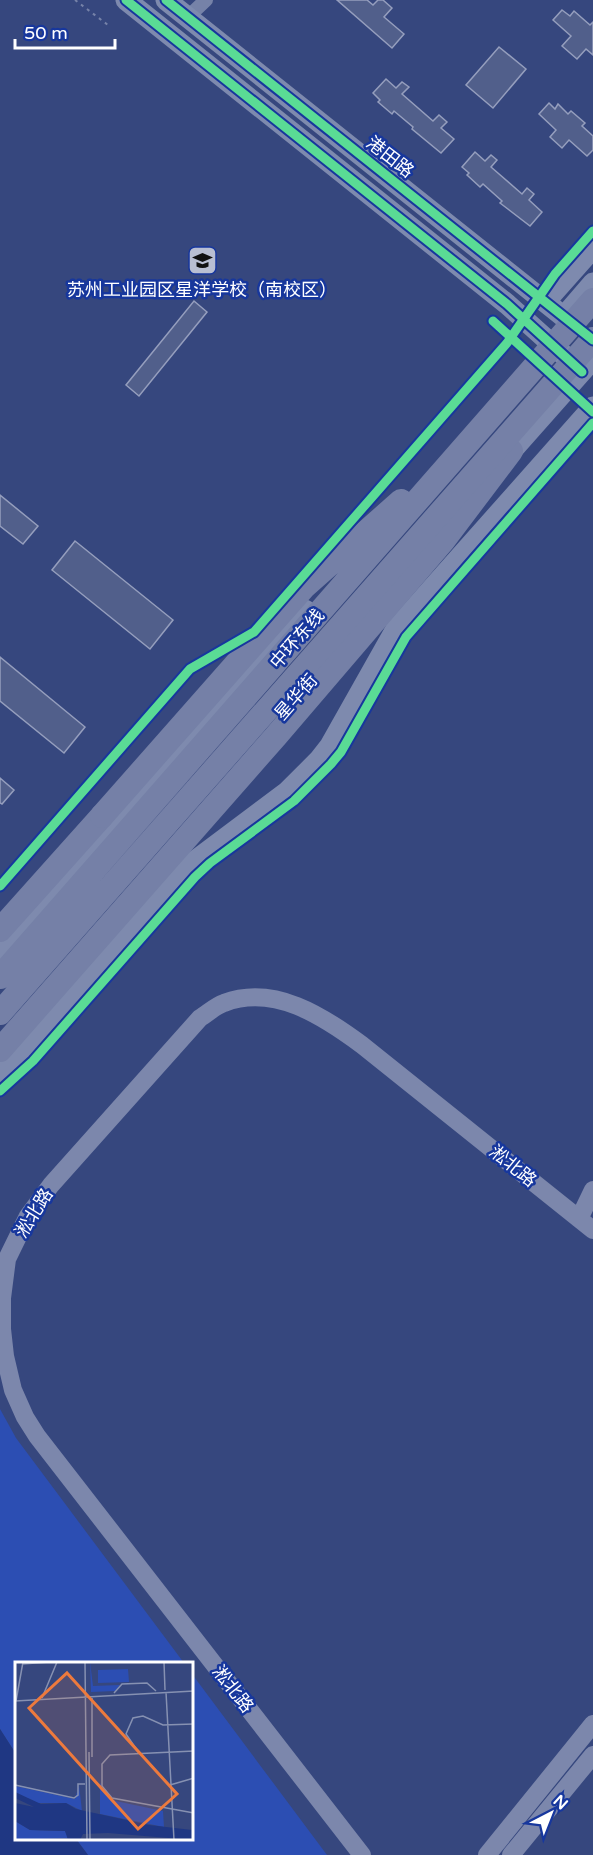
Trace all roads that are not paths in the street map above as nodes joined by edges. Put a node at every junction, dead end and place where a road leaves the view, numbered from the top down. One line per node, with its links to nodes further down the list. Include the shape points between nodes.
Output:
1 (126, 0): 10 (main road)
2 (166, 0): 4 (main road, 港田路)
3 (206, 0): 4 (street)
4 (188, 17): 8 (main road, 港田路)
5 (593, 248): 8 (main road)
6 (593, 283): 9 (main road)
7 (593, 300): 14 (highway, 中环东线, bridge)
8 (546, 302): 9 (main road, 港田路)
9 (564, 316): 10 (main road); 11 (main road, 港田路)
10 (545, 338): 12 (main road); 17 (main road)
11 (593, 339): 19 (highway, 中环东线, bridge)
12 (589, 371): 15 (main road, 星华街)
13 (593, 408): 22 (main road, via 396,629 330,746 305,775 187,867)
14 (481, 429): 16 (highway, bridge, via 304,587); 18 (highway, 中环东线, bridge)
15 (511, 451): 20 (main road, 星华街); 21 (highway, via 443,541)
16 (0, 930)
17 (0, 957)
18 (0, 976)
19 (0, 1013)
20 (0, 1036)
21 (0, 1050)
22 (0, 1074)
23 (593, 1190): 24 (street)
24 (586, 1225): 27 (street, 淞北路, via 329,1020 304,1008 263,997 243,998 222,1004 185,1034 51,1185 28,1216 7,1259 2,1329 13,1390 25,1417)
25 (593, 1724): 28 (street)
26 (593, 1755): 29 (street)
27 (362, 1855)
28 (487, 1855)
29 (511, 1855)

